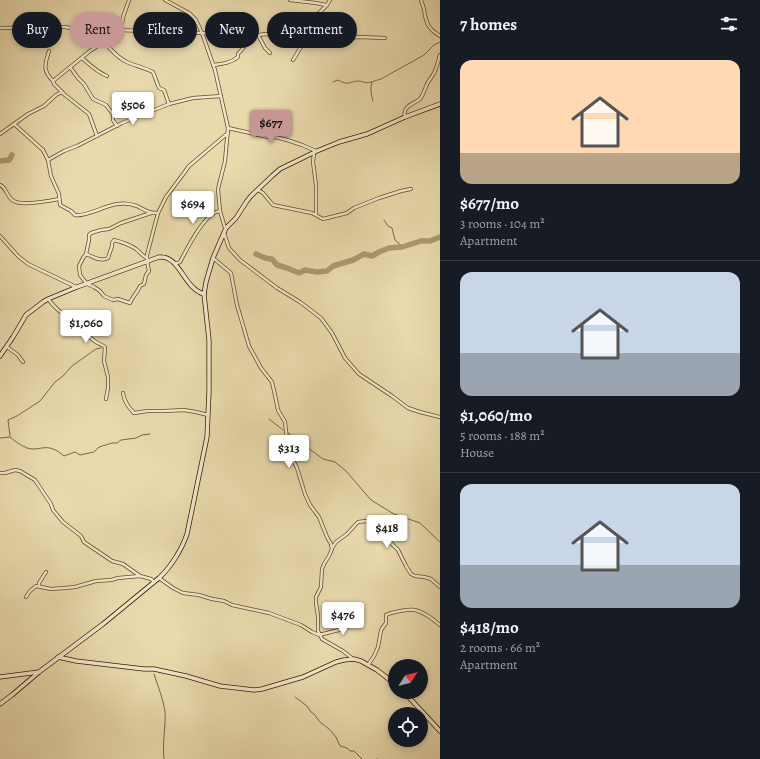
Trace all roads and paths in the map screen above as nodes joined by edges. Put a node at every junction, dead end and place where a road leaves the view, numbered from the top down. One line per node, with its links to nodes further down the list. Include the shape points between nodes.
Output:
1 (129, 0): 7 (street)
2 (166, 0): 12 (street, via 189,13 198,22)
3 (290, 0): 6 (street)
4 (330, 0): 6 (street)
5 (420, 0): 14 (street, via 428,25)
6 (327, 5): 8 (street)
7 (125, 12)
8 (320, 12)
9 (0, 28): 10 (street)
10 (70, 29)
11 (125, 31): 12 (street)
12 (202, 33): 13 (street); 27 (street)
13 (205, 33)
14 (440, 36)
15 (259, 37): 23 (street)
16 (357, 37): 17 (street)
17 (385, 38)
18 (95, 48): 25 (street)
19 (108, 48): 33 (street, via 120,58 153,72)
20 (243, 48): 27 (street, via 236,59 225,64)
21 (300, 48): 26 (street)
22 (49, 51): 30 (street, via 44,65)
23 (270, 52)
24 (440, 55): 35 (street, via 420,99 406,108)
25 (82, 58): 28 (street); 29 (street)
26 (293, 60)
27 (213, 65): 32 (street)
28 (70, 67): 30 (street); 37 (street, via 94,100 110,109)
29 (107, 76)
30 (53, 81): 31 (street)
31 (62, 92): 36 (street); 41 (street, via 90,114)
32 (221, 96): 33 (street, via 193,98); 38 (street)
33 (169, 104): 37 (street)
34 (440, 104): 35 (street)
35 (405, 117): 42 (street, via 367,134)
36 (14, 124): 39 (street); 43 (street, via 41,148)
37 (117, 126): 41 (street)
38 (228, 128): 40 (street); 42 (street, via 287,140)
39 (0, 134)
40 (228, 134): 48 (street, via 218,188); 49 (street, via 184,173)
41 (97, 136): 43 (street)
42 (315, 152): 46 (street, via 280,168); 51 (street, via 313,165)
43 (48, 160): 47 (street)
44 (0, 185): 47 (street, via 4,186 12,200 17,202 42,203)
45 (411, 189): 51 (street, via 366,203 347,213 323,219)
46 (258, 190): 51 (street, via 273,205); 52 (street)
47 (59, 199): 50 (street, via 60,205 78,216 119,204 129,204)
48 (220, 211): 52 (street); 58 (street, via 208,217 180,262)
49 (158, 212): 50 (street); 57 (street)
50 (152, 213): 55 (street, via 91,233)
51 (316, 215)
52 (226, 228): 53 (street)
53 (224, 233): 56 (street); 69 (street, via 228,248 240,260 321,318 345,358 359,374 408,408)
54 (0, 236): 60 (street, via 28,264)
55 (86, 254): 57 (street, via 104,260 108,258 114,240 138,250); 59 (street, via 79,266 80,275)
56 (213, 258): 61 (street); 71 (street, via 231,273 249,346 272,382 278,410 285,422 288,448 305,494 322,523)
57 (147, 260): 58 (street, via 164,257); 59 (street); 59 (street, via 149,271 144,284 140,286 130,303 113,300)
58 (174, 263): 61 (street, via 186,280)
59 (87, 284): 60 (street)
60 (77, 287): 62 (street)
61 (204, 294): 68 (street, via 209,340)
62 (48, 299): 63 (street, via 26,315); 67 (street, via 90,338 105,348 104,361 108,376)
63 (7, 347): 64 (street); 65 (street)
64 (0, 356)
65 (23, 362)
66 (123, 393): 68 (street, via 124,400 134,413 184,410)
67 (106, 399)
68 (208, 415): 74 (street, via 206,447 186,538 172,563)
69 (440, 417)
70 (0, 473): 73 (street, via 16,470 34,480 58,516 81,536 84,542)
71 (332, 549): 77 (street, via 358,522 369,522 398,550 411,574 431,579); 81 (street, via 324,564 321,587 316,597)
72 (46, 572): 76 (street)
73 (140, 576): 75 (street); 76 (street, via 96,581 65,588 51,589)
74 (159, 578): 75 (street); 81 (street, via 183,593 269,612)
75 (155, 582): 82 (street)
76 (39, 586): 78 (street, via 33,588)
77 (440, 587)
78 (26, 597)
79 (359, 621): 81 (street, via 343,629)
80 (440, 625): 84 (street, via 434,619 414,610 386,615 378,647)
81 (320, 635): 83 (street, via 322,639)
82 (58, 657): 83 (street, via 76,662 154,669 220,686 254,690 303,678 336,662); 85 (street)
83 (354, 659): 84 (street)
84 (368, 665): 87 (street)
85 (39, 672): 86 (street); 89 (street)
86 (0, 677)
87 (388, 679)
88 (410, 699): 90 (street)
89 (0, 704)
90 (440, 732)

